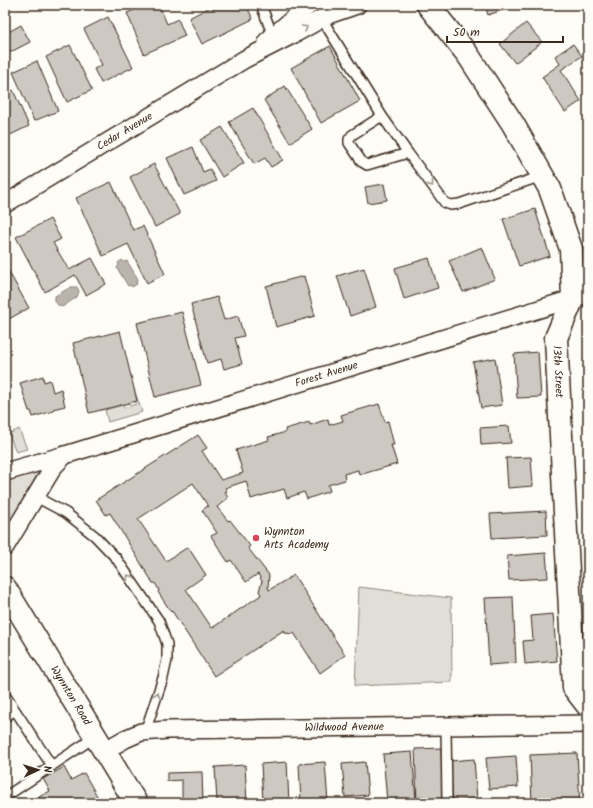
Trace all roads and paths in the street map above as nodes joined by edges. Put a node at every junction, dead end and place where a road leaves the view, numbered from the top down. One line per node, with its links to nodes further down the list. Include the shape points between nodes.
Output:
1 (261, 5): 6 (lane)
2 (309, 5): 6 (street)
3 (357, 5): 5 (street)
4 (428, 5): 10 (main road, 13th Street, via 468,55 513,124)
5 (322, 19): 7 (street, one-way to 5); 8 (lane)
6 (273, 36): 7 (street)
7 (245, 59): 11 (street, Cedar Avenue)
8 (382, 116): 9 (lane); 9 (lane, via 349,139 362,162 367,165)
9 (408, 153): 10 (lane, one-way to 10, via 445,203 451,205)
10 (542, 176): 12 (main road, 13th Street, via 550,189 571,249)
11 (5, 204)
12 (580, 296): 13 (street, Forest Avenue); 19 (main road, 13th Street, via 556,338 574,688)
13 (66, 455): 14 (street, Forest Avenue); 15 (street, Forest Avenue, via 54,466)
14 (5, 472)
15 (36, 496): 16 (street, Forest Avenue); 24 (lane, one-way to 15, via 167,660 167,644 159,621 116,558 95,536 66,513)
16 (5, 546)
17 (5, 588): 25 (main road, Wynnton Road)
18 (5, 695): 20 (lane)
19 (588, 706)
20 (15, 710): 21 (lane); 26 (lane)
21 (5, 717)
22 (588, 724): 23 (street, Wildwood Avenue)
23 (446, 726): 24 (street, Wildwood Avenue); 29 (lane)
24 (144, 732): 25 (street, Wildwood Avenue)
25 (100, 744): 26 (lane); 28 (main road, Wynnton Road)
26 (52, 766): 27 (lane)
27 (5, 797)
28 (136, 803)
29 (447, 803)

